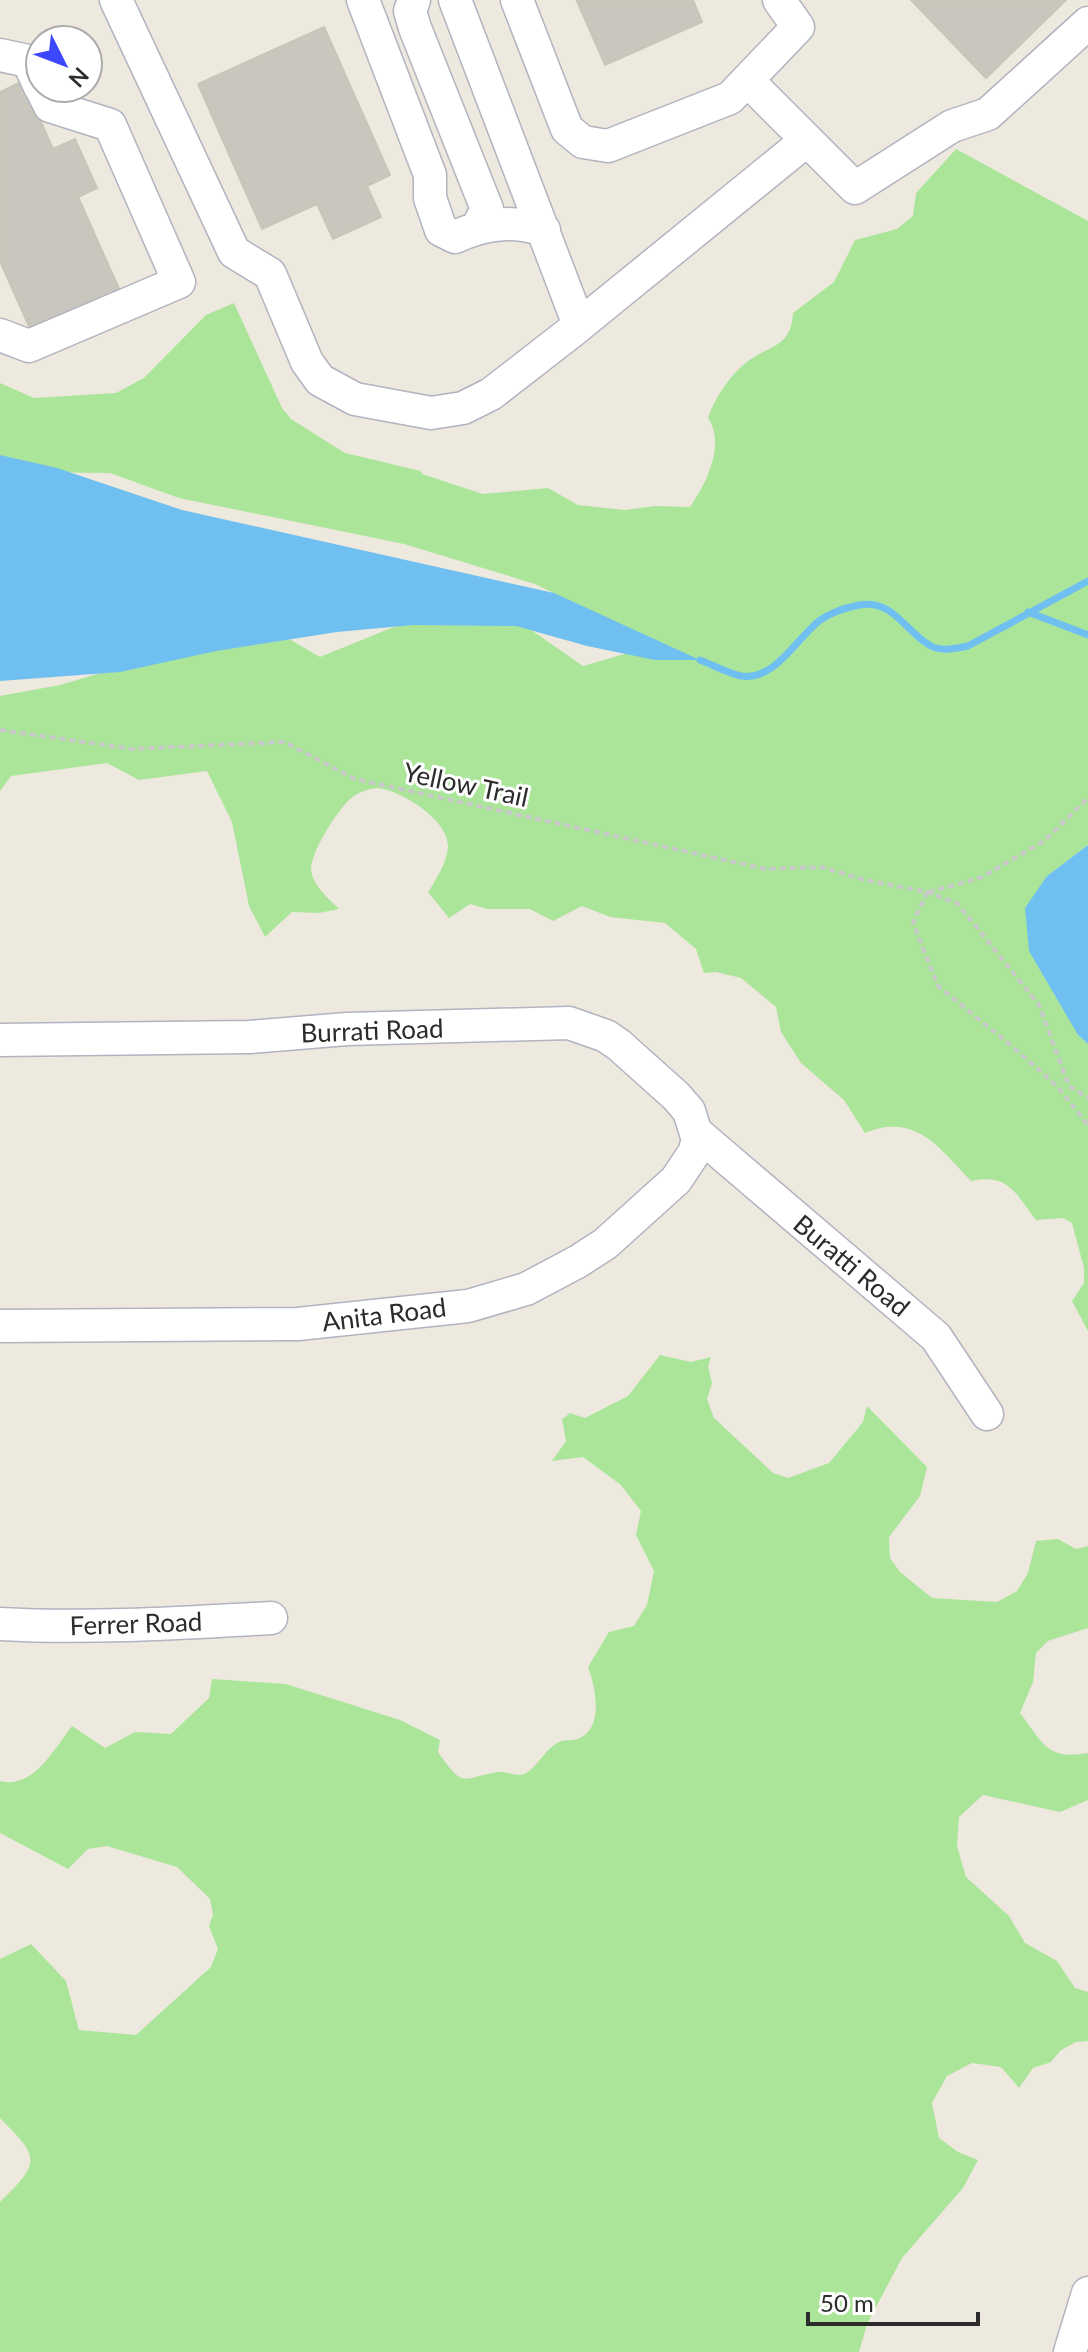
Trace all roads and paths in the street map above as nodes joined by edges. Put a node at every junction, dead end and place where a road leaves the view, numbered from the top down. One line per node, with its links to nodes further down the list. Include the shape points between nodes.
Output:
1 (116, 0): 15 (street, via 234,252 270,274 307,362 320,380 355,399 431,413 463,408 491,394)
2 (363, 0): 13 (street, via 430,175 430,198 441,230 455,237)
3 (414, 0): 13 (street, via 410,11 415,28 487,209)
4 (456, 0): 14 (street)
5 (517, 0): 10 (street, via 567,129 583,142 608,146 730,98)
6 (779, 0): 10 (street, via 798,27)
7 (1088, 23): 12 (street, via 988,114 952,126 855,188)
8 (0, 55): 9 (street)
9 (24, 60)
10 (747, 80): 12 (street)
11 (49, 104): 16 (street, via 110,125 179,282 29,346)
12 (807, 140): 15 (street)
13 (478, 226): 14 (street, via 523,224)
14 (544, 230): 15 (street)
15 (579, 325)
16 (0, 335)
17 (0, 730): 19 (path, Yellow Trail, via 133,749 284,742 355,779 766,869 821,867)
18 (1088, 798): 19 (path, Yellow Trail, via 1031,849 980,878)
19 (927, 892): 21 (path, Yellow Trail, via 957,903 1039,1005 1069,1086); 22 (path, via 913,923 938,986 1058,1087)
20 (0, 1040): 23 (street, Burrati Road, via 249,1037 569,1023 619,1045 689,1111)
21 (1088, 1098)
22 (1088, 1125)
23 (697, 1133): 24 (street, Anita Road, via 694,1153 676,1180 605,1244 526,1289 468,1306 298,1324); 25 (street, Buratti Road, via 936,1337)
24 (0, 1326)
25 (987, 1414)
26 (271, 1618): 27 (street, Ferrer Road)
27 (0, 1624)
28 (1088, 2293): 29 (street)
29 (1070, 2352)

